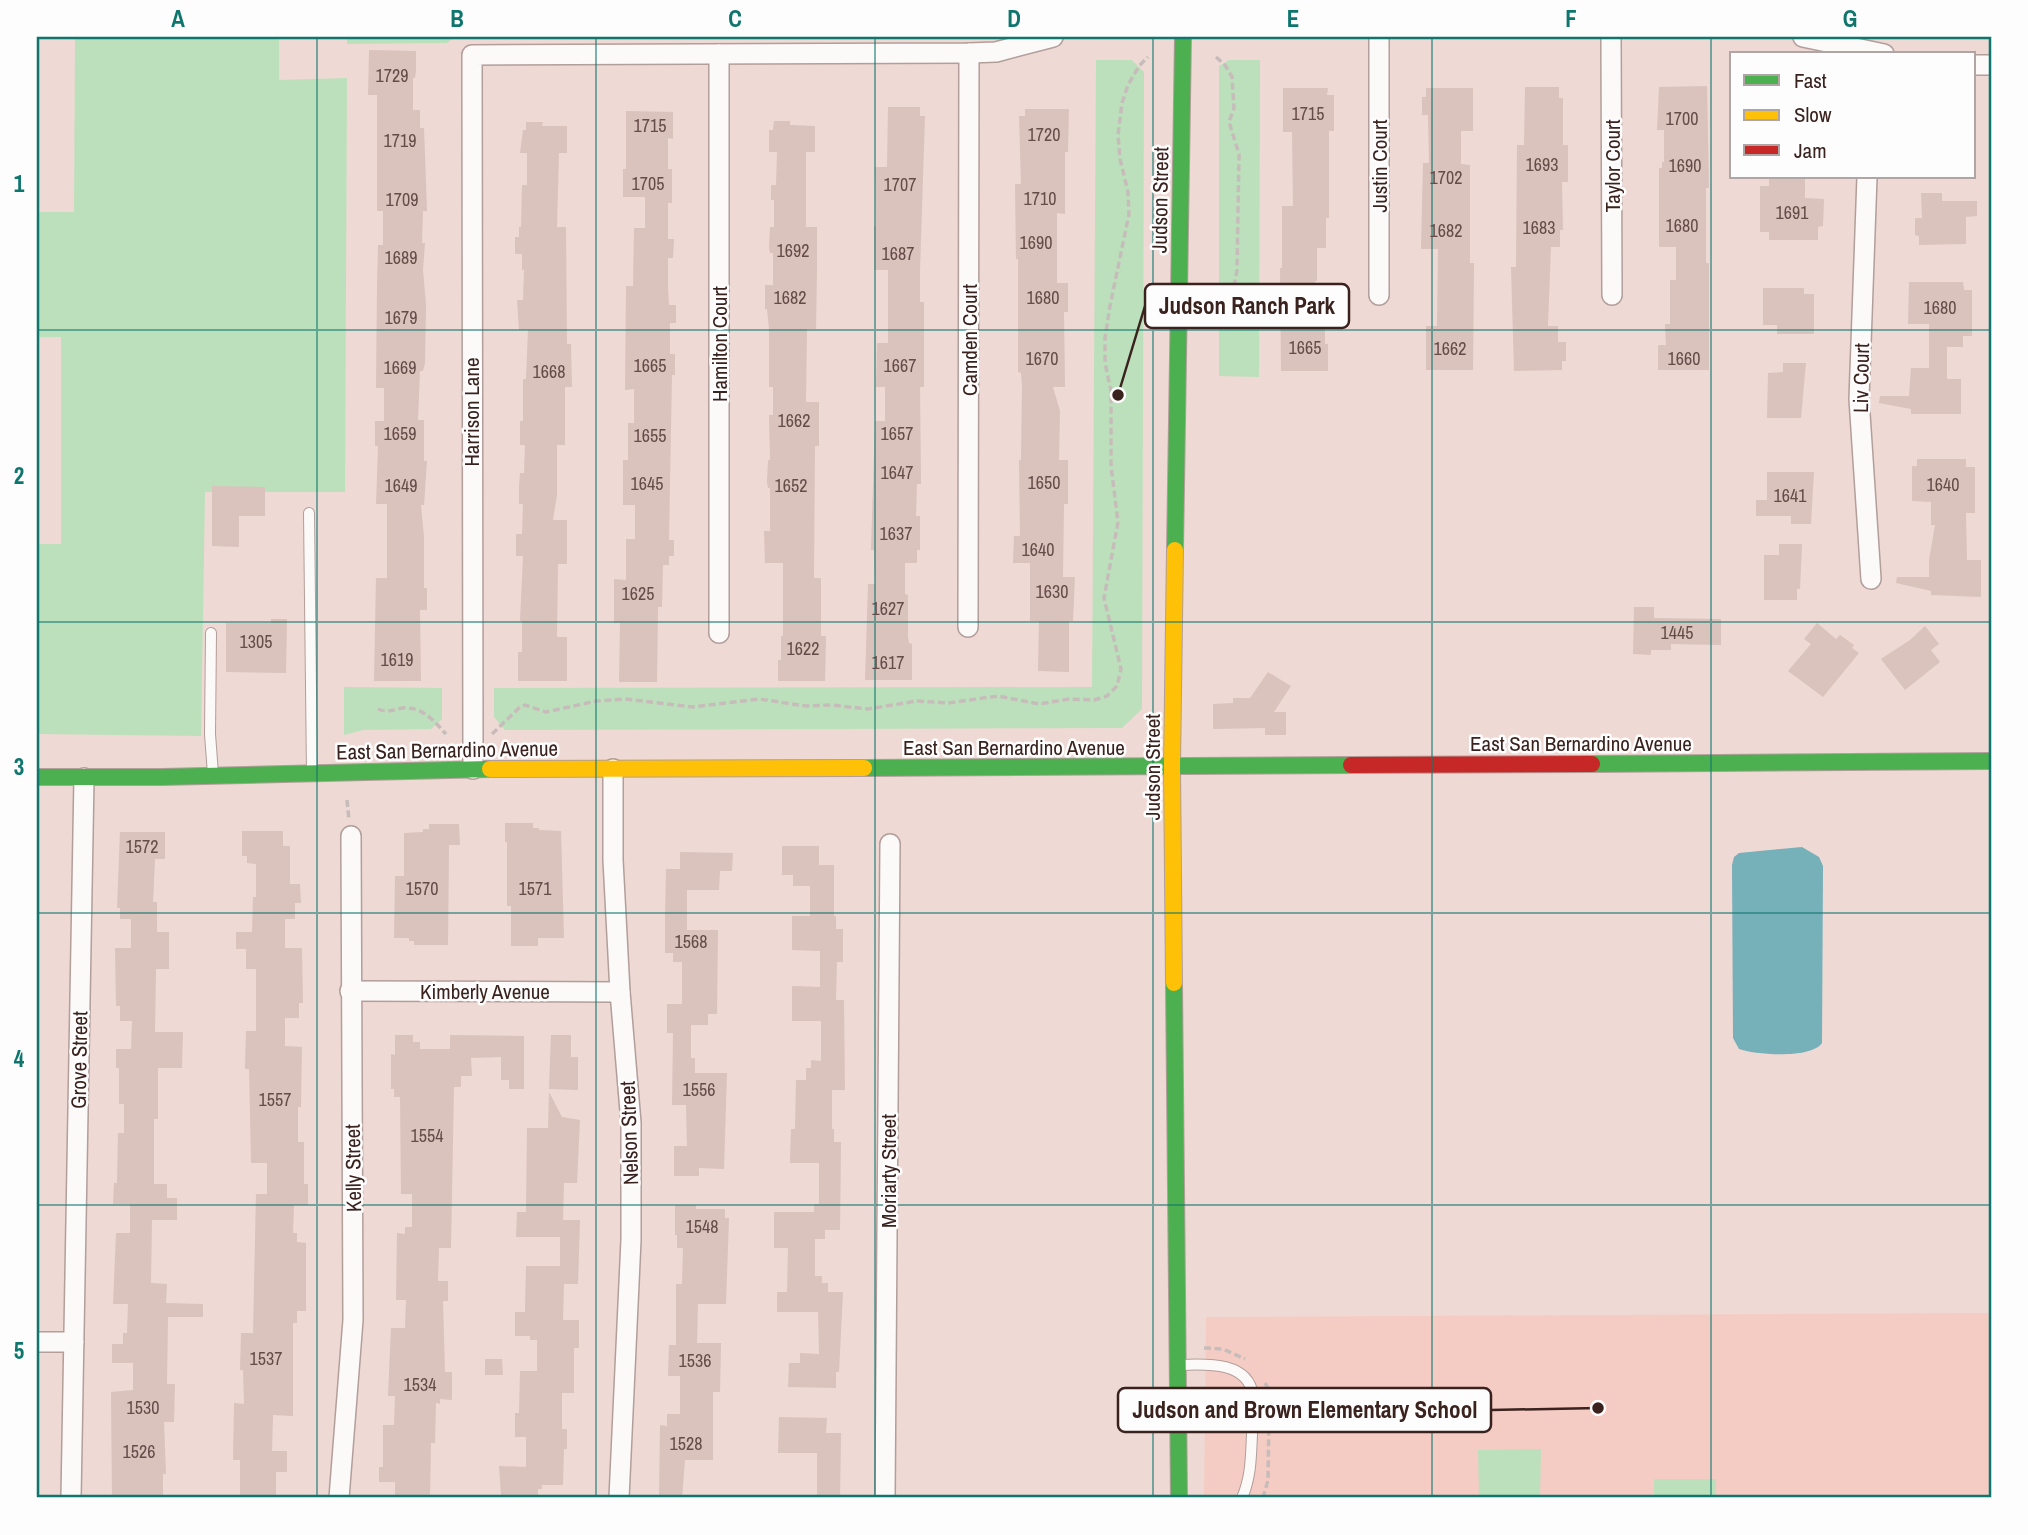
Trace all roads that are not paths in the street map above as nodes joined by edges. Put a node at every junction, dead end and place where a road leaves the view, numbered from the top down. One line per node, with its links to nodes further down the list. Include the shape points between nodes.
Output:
1 (1053, 37): 7 (street, via 996,52)
2 (1183, 37): 18 (street, Judson Street)
3 (1379, 37): 10 (street, Justin Court)
4 (1611, 37): 11 (street, Taylor Court)
5 (1803, 37): 6 (street)
6 (1869, 52)
7 (969, 53): 8 (street); 14 (street, Camden Court)
8 (719, 54): 16 (street, Hamilton Court); 19 (street, Harrison Lane, via 472,55)
9 (1867, 178): 13 (street, Liv Court, via 1859,399)
10 (1379, 295)
11 (1612, 295)
12 (309, 513): 21 (lane)
13 (1871, 579)
14 (968, 627)
15 (211, 633): 22 (lane)
16 (719, 633)
17 (1991, 761): 18 (street, East San Bernardino Avenue)
18 (1172, 767): 20 (street, East San Bernardino Avenue); 31 (street, Judson Street)
19 (473, 769): 20 (street, East San Bernardino Avenue); 21 (street, East San Bernardino Avenue)
20 (613, 769): 28 (street, Nelson Street)
21 (313, 774): 22 (street, East San Bernardino Avenue)
22 (213, 775): 24 (street, East San Bernardino Avenue)
23 (37, 777): 24 (street, East San Bernardino Avenue)
24 (83, 778): 30 (street, Grove Street)
25 (351, 836): 27 (street, Kelly Street)
26 (890, 844): 35 (street, Moriarty Street)
27 (350, 991): 28 (street, Kimberly Avenue); 33 (street, Kelly Street, via 353,1320)
28 (620, 992): 34 (street, Nelson Street, via 631,1123 631,1240)
29 (37, 1342): 30 (street)
30 (74, 1342): 32 (street, Grove Street)
31 (1178, 1365): 36 (street, Judson Street); 37 (lane, via 1234,1369 1253,1393 1250,1480)
32 (72, 1498)
33 (339, 1498)
34 (619, 1498)
35 (885, 1498)
36 (1179, 1498)
37 (1242, 1498)

